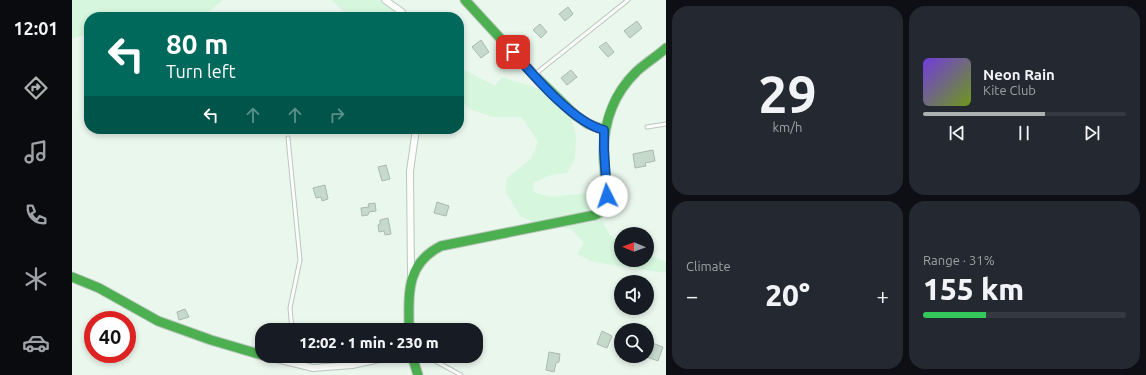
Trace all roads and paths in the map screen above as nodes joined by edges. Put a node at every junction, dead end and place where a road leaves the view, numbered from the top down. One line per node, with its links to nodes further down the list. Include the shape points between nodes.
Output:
1 (386, 0): 4 (street)
2 (466, 0): 6 (street)
3 (628, 0): 6 (lane)
4 (402, 12)
5 (666, 48): 9 (street, via 634,73 623,87 614,100)
6 (534, 75): 9 (street, via 580,120)
7 (666, 124): 8 (lane)
8 (647, 127)
9 (604, 130): 13 (street, via 607,204 604,210 600,213 441,246 421,259)
10 (415, 134): 13 (street, via 410,171)
11 (288, 138): 14 (lane, via 300,260 290,308)
12 (72, 277): 16 (street, via 99,288 158,321)
13 (412, 282): 15 (street)
14 (291, 323)
15 (409, 323)
16 (255, 353)
17 (290, 363): 21 (street)
18 (361, 363): 21 (street, via 313,368)
19 (414, 363): 22 (street)
20 (439, 363): 23 (lane)
21 (297, 365)
22 (418, 375)
23 (461, 375)

